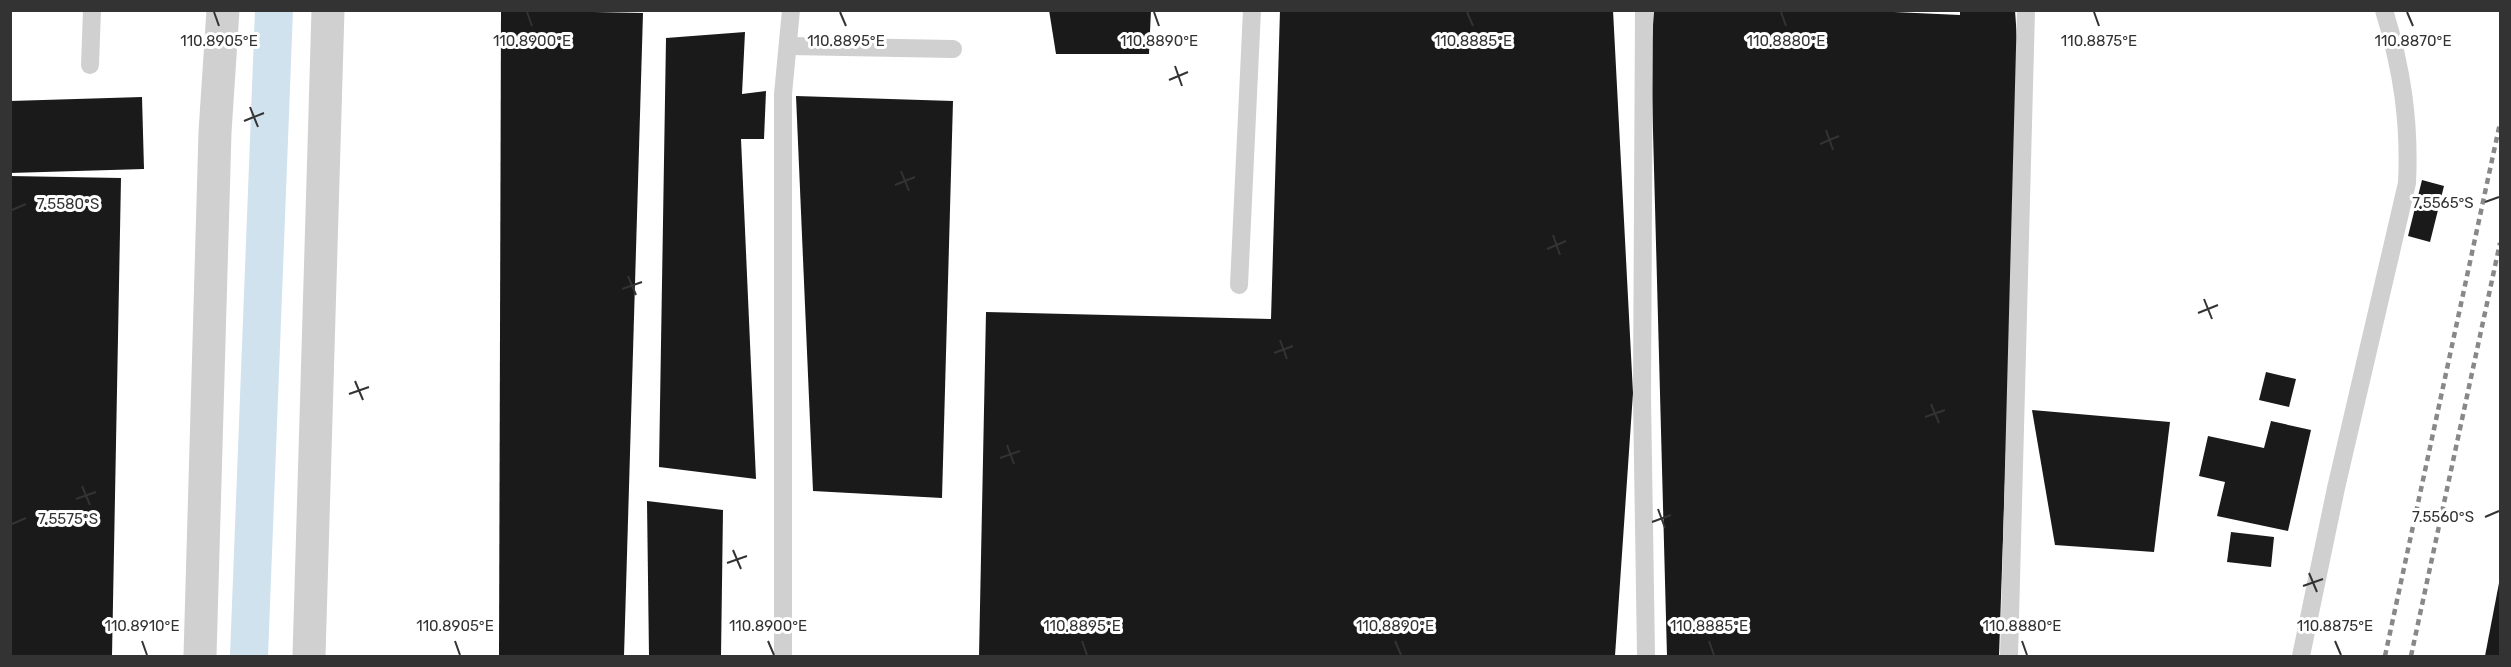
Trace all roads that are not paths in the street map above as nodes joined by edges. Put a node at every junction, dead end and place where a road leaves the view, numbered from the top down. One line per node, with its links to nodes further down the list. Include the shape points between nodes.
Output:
1 (92, 10): 11 (lane)
2 (224, 10): 14 (street, via 215,132)
3 (328, 10): 15 (street)
4 (791, 10): 9 (lane)
5 (1252, 10): 12 (lane)
6 (1644, 10): 13 (lane, via 1642,396)
7 (2026, 10): 17 (lane)
8 (2384, 10): 18 (lane, via 2393,39 2409,139 2407,183)
9 (789, 46): 10 (lane); 16 (lane, via 783,94)
10 (953, 49)
11 (90, 65)
12 (1239, 285)
13 (1646, 655)
14 (200, 657)
15 (309, 657)
16 (783, 657)
17 (2009, 657)
18 (2301, 657)

